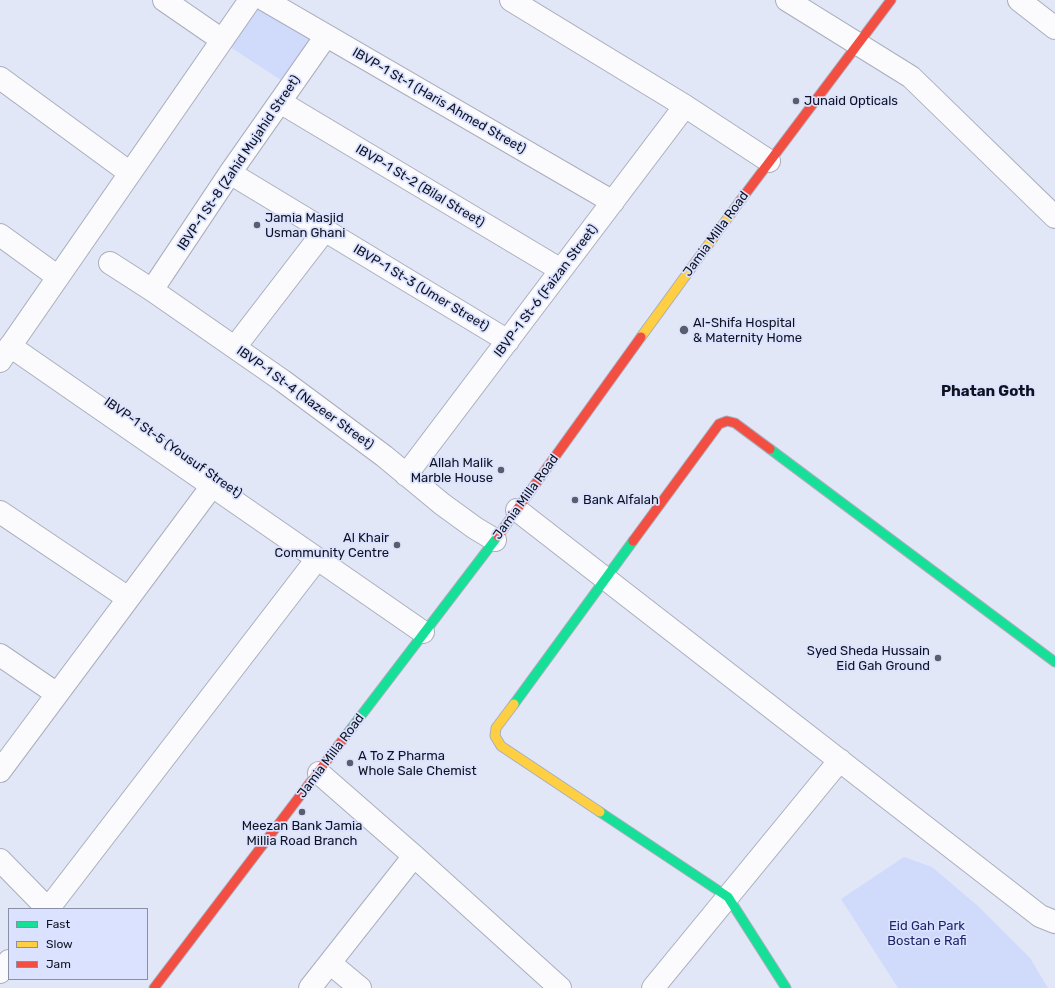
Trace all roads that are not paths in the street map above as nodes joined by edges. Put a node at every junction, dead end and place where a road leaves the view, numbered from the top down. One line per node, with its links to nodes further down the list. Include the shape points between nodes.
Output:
1 (164, 0): 10 (street)
2 (250, 0): 10 (street)
3 (265, 0): 9 (street, IBVP-1 St-1 (Haris Ahmed Street)); 18 (street)
4 (511, 0): 14 (street)
5 (787, 0): 11 (street)
6 (890, 0): 11 (main road, Jamia Milla Road)
7 (1019, 0): 8 (street)
8 (1055, 28)
9 (326, 36): 13 (street, IBVP-1 St-8 (Zahid Mujahid Street)); 18 (street, IBVP-1 St-1 (Haris Ahmed Street))
10 (222, 40): 16 (street)
11 (858, 43): 15 (main road, Jamia Milla Road); 19 (street, via 911,77)
12 (0, 78): 16 (street)
13 (280, 102): 17 (street, IBVP-1 St-8 (Zahid Mujahid Street)); 23 (street, IBVP-1 St-2 (Bilal Street))
14 (685, 106): 15 (street); 18 (street, IBVP-1 St-6 (Faizan Street))
15 (769, 161): 31 (main road, Jamia Milla Road)
16 (130, 173): 24 (street)
17 (230, 173): 20 (street, IBVP-1 St-3 (Umer Street)); 25 (street, IBVP-1 St-8 (Zahid Mujahid Street))
18 (613, 202): 23 (street, IBVP-1 St-6 (Faizan Street))
19 (1055, 217)
20 (325, 230): 26 (street, IBVP-1 St-3 (Umer Street)); 27 (street)
21 (0, 235): 24 (street)
22 (110, 263): 25 (street, IBVP-1 St-4 (Nazeer Street))
23 (561, 270): 26 (street, IBVP-1 St-6 (Faizan Street))
24 (58, 277): 28 (street)
25 (152, 290): 27 (street, IBVP-1 St-4 (Nazeer Street))
26 (508, 340): 29 (street, IBVP-1 St-6 (Faizan Street))
27 (235, 347): 29 (street, IBVP-1 St-4 (Nazeer Street), via 384,456)
28 (8, 349): 30 (street); 34 (street, IBVP-1 St-5 (Yousuf Street))
29 (406, 475): 33 (street, IBVP-1 St-4 (Nazeer Street), via 442,504)
30 (212, 486): 34 (street); 36 (street)
31 (517, 510): 33 (main road, Jamia Milla Road); 35 (street)
32 (0, 512): 36 (street)
33 (495, 540): 37 (main road, Jamia Milla Road)
34 (324, 558): 37 (street); 48 (street)
35 (606, 579): 39 (main road, via 719,424 727,421 735,423); 41 (street); 46 (main road, via 496,728 495,736 501,746)
36 (128, 598): 40 (street)
37 (423, 632): 43 (main road, Jamia Milla Road)
38 (0, 655): 40 (street)
39 (1055, 662)
40 (57, 694): 42 (street)
41 (840, 760): 46 (street); 49 (street, via 1040,916)
42 (0, 771)
43 (319, 772): 44 (street); 53 (main road, Jamia Milla Road)
44 (414, 856): 51 (street); 56 (street)
45 (0, 860): 47 (street)
46 (728, 897): 57 (street); 58 (main road)
47 (47, 908)
48 (49, 908)
49 (1055, 922)
50 (8, 961): 52 (street)
51 (330, 963): 54 (street); 55 (street)
52 (0, 972)
53 (154, 988)
54 (310, 988)
55 (360, 988)
56 (560, 988)
57 (653, 988)
58 (786, 988)

